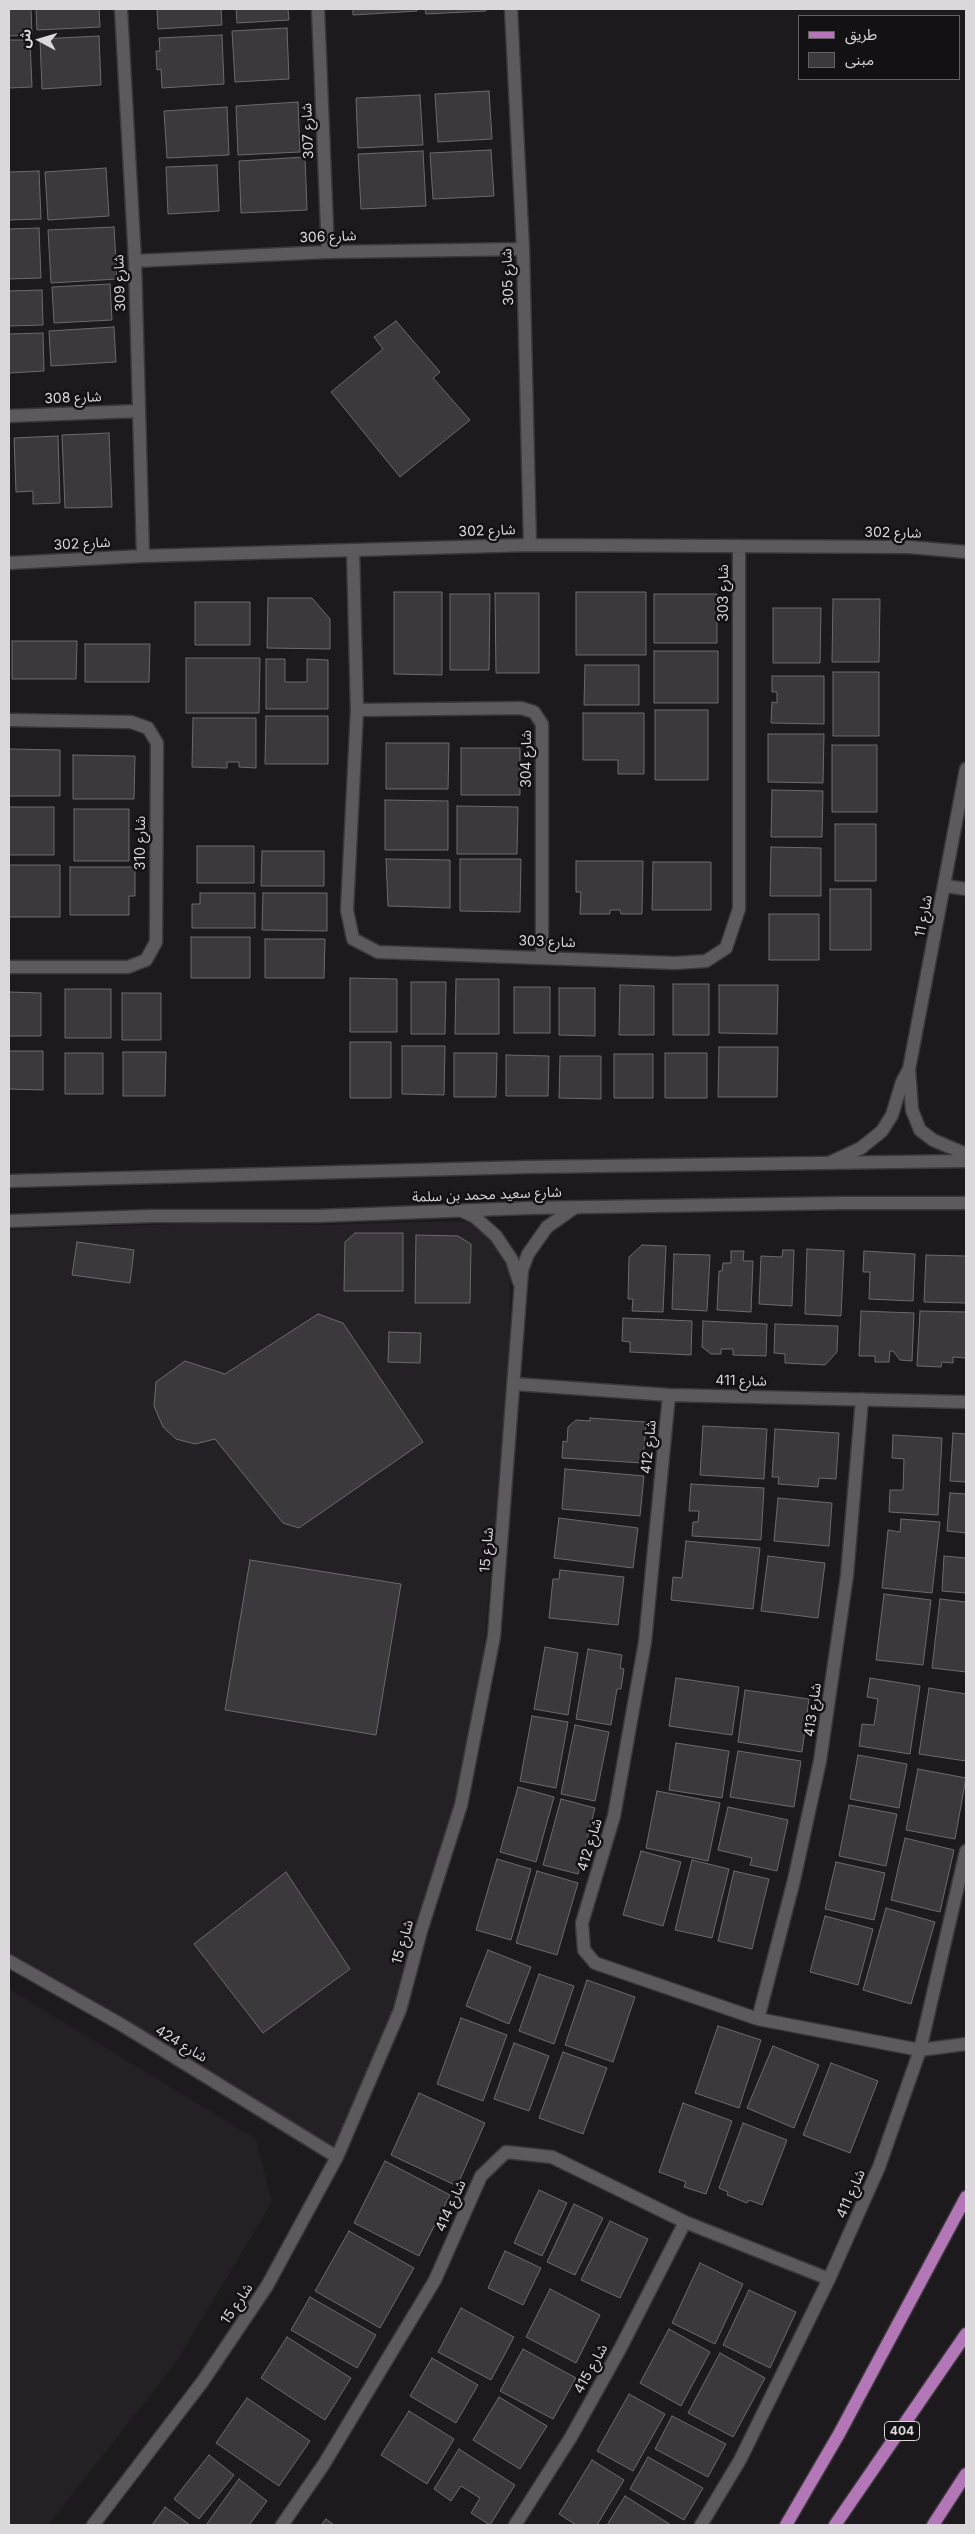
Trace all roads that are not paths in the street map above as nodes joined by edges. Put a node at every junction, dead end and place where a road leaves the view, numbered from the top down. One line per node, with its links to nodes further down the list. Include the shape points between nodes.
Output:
1 (121, 9): 6 (street, شارع 309)
2 (318, 9): 5 (street, شارع 307)
3 (511, 9): 4 (street, شارع 305)
4 (523, 249): 5 (street, شارع 306); 9 (street, شارع 305)
5 (328, 252): 6 (street, شارع 306)
6 (135, 261): 7 (street, شارع 309)
7 (138, 411): 8 (street, شارع 308); 13 (street, شارع 309)
8 (9, 416)
9 (530, 545): 10 (street, شارع 302); 11 (street, شارع 302)
10 (739, 546): 12 (street, شارع 302, via 909,547); 20 (street, شارع 303, via 738,909 726,948 706,961 675,963)
11 (353, 550): 13 (street, شارع 302); 15 (street, شارع 303)
12 (966, 552)
13 (143, 556): 14 (street, شارع 302)
14 (9, 563)
15 (357, 710): 20 (street, شارع 303, via 347,910 353,939 378,952); 20 (street, شارع 304, via 521,708 534,712 542,724)
16 (9, 720): 21 (street, شارع 310, via 131,722 148,728 157,742 156,942 146,960 128,967)
17 (966, 769): 18 (street, شارع 11)
18 (946, 886): 19 (street); 22 (street, شارع 11)
19 (966, 889)
20 (542, 957)
21 (9, 967)
22 (909, 1069): 23 (street, شارع 11, via 912,1110 920,1130 933,1140); 25 (street, شارع 11, via 892,1115 882,1131 861,1148)
23 (966, 1154)
24 (966, 1161): 25 (street, شارع سعيد محمد بن سلمة)
25 (829, 1163): 26 (street, شارع سعيد محمد بن سلمة, via 528,1167)
26 (9, 1181)
27 (966, 1203): 28 (street, شارع سعيد محمد بن سلمة)
28 (574, 1208): 29 (street, شارع سعيد محمد بن سلمة); 31 (street, شارع 15, via 547,1227 536,1240 522,1270)
29 (462, 1211): 30 (street, شارع سعيد محمد بن سلمة); 31 (street, شارع 15, via 480,1221 496,1236 512,1260)
30 (9, 1220)
31 (520, 1287): 32 (street, شارع 15)
32 (515, 1384): 33 (street, شارع 411); 41 (street, شارع 15, via 494,1636 461,1805 400,2010)
33 (669, 1395): 34 (street, شارع 411); 38 (street, شارع 412, via 645,1642 614,1816 582,1923 584,1950 595,1963)
34 (862, 1399): 35 (street, شارع 411); 38 (street, شارع 413, via 847,1575 820,1761 794,1880)
35 (966, 1402)
36 (966, 1850): 40 (street, شارع 411)
37 (9, 1960): 41 (street, شارع 424)
38 (758, 2019): 40 (street, شارع 412)
39 (966, 2044): 40 (street, شارع 412)
40 (920, 2050): 44 (street, شارع 411, via 879,2167)
41 (337, 2157): 47 (street, شارع 15, via 256,2302 203,2381)
42 (966, 2197): 51 (main road)
43 (684, 2222): 44 (street, شارع 414); 48 (street, شارع 414, via 552,2157 506,2152 481,2176 435,2280 324,2464); 49 (street, شارع 415, via 620,2350 571,2437)
44 (829, 2279): 50 (street, شارع 411, via 740,2460)
45 (966, 2334): 52 (main road, 404)
46 (966, 2474): 53 (main road)
47 (92, 2525)
48 (282, 2525)
49 (515, 2525)
50 (701, 2525)
51 (786, 2525)
52 (834, 2525)
53 (932, 2525)

